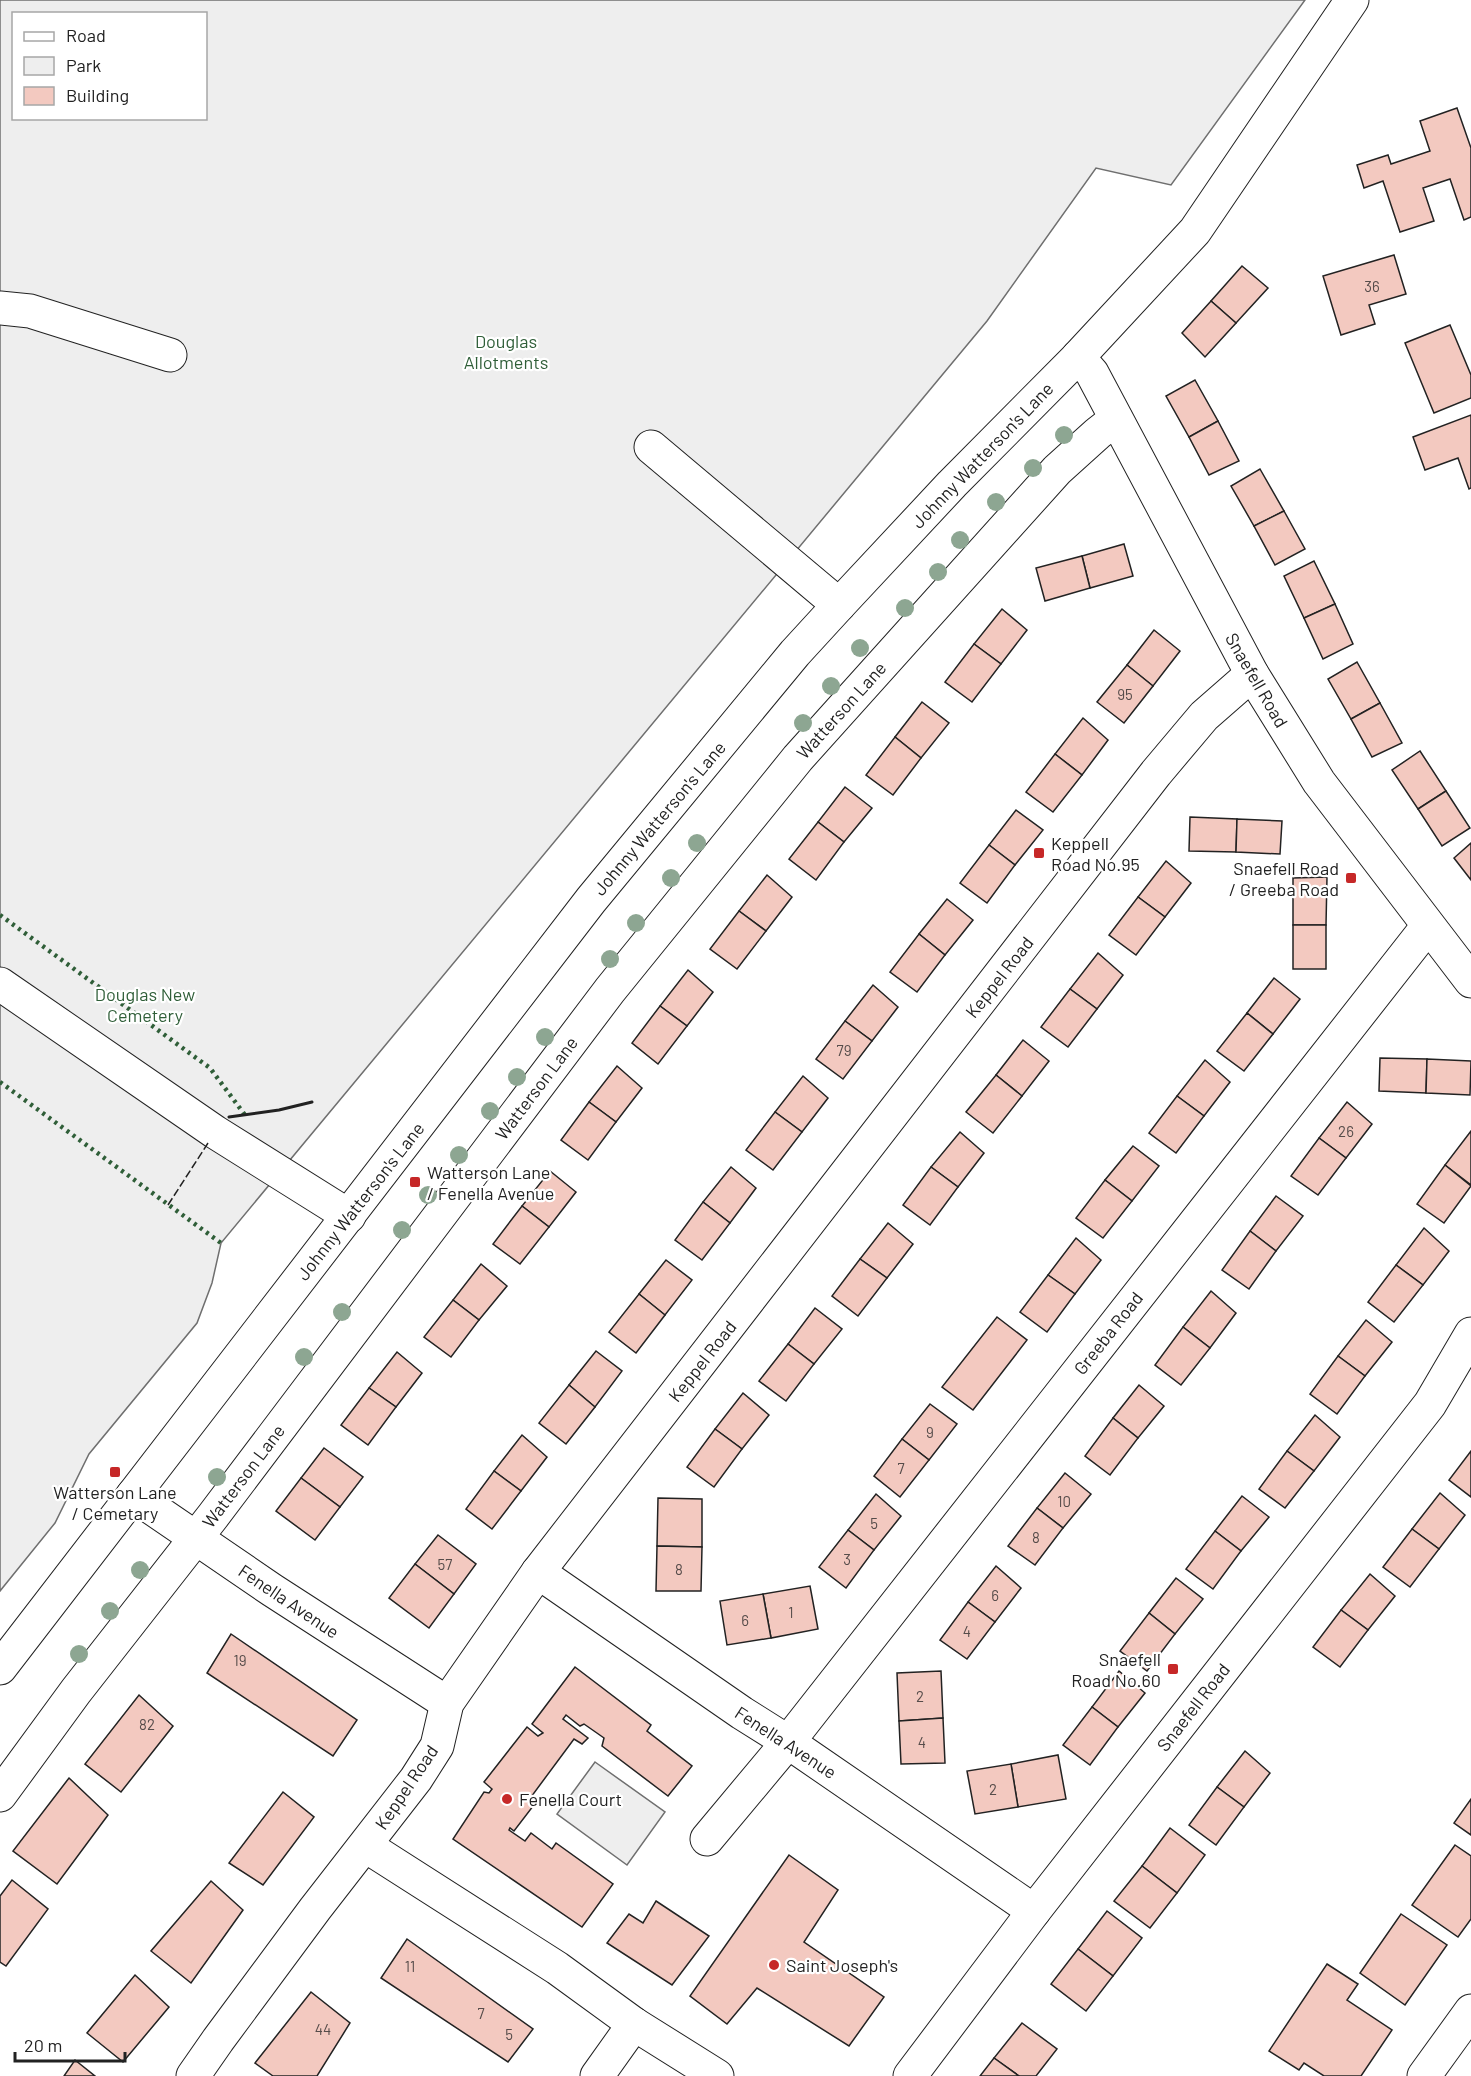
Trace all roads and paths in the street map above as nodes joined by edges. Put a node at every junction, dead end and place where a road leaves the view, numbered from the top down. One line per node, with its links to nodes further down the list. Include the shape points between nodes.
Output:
1 (1352, 0): 4 (main road, Johnny Watterson's Lane, via 1195,231)
2 (0, 308): 3 (main road, via 30,311)
3 (170, 355)
4 (1078, 357): 5 (main road, Snaefell Road, via 1092,372); 7 (main road, Johnny Watterson's Lane)
5 (1116, 419): 8 (main road, Snaefell Road); 15 (main road, Watterson Lane, via 1057,470 798,758 610,990)
6 (651, 447): 7 (main road)
7 (839, 604): 12 (main road, Johnny Watterson's Lane, via 591,900)
8 (1252, 674): 9 (main road, Snaefell Road, via 1319,782); 16 (main road, Keppel Road, via 1204,716 1156,773)
9 (1428, 926): 10 (main road, Snaefell Road); 19 (main road, Greeba Road)
10 (1471, 981)
11 (0, 984): 12 (main road, via 215,1132)
12 (349, 1216): 14 (main road, Johnny Watterson's Lane)
13 (1471, 1335): 23 (main road, Snaefell Road, via 1430,1404)
14 (133, 1495): 15 (main road, Fenella Avenue); 17 (main road, Johnny Watterson's Lane)
15 (196, 1538): 18 (main road, Fenella Avenue); 20 (main road, Watterson Lane)
16 (538, 1572): 18 (main road, Keppel Road); 19 (main road, Fenella Avenue)
17 (0, 1668)
18 (447, 1703): 22 (main road, Keppel Road, via 437,1746)
19 (788, 1742): 21 (main road); 23 (main road, Fenella Avenue)
20 (0, 1795)
21 (707, 1839)
22 (366, 1845): 25 (main road, via 557,1968); 26 (main road, Keppel Road)
23 (1034, 1911): 29 (main road, Snaefell Road)
24 (1471, 2011): 30 (main road)
25 (633, 2024): 27 (main road); 28 (main road)
26 (194, 2076)
27 (597, 2076)
28 (717, 2076)
29 (910, 2076)
30 (1424, 2076)

